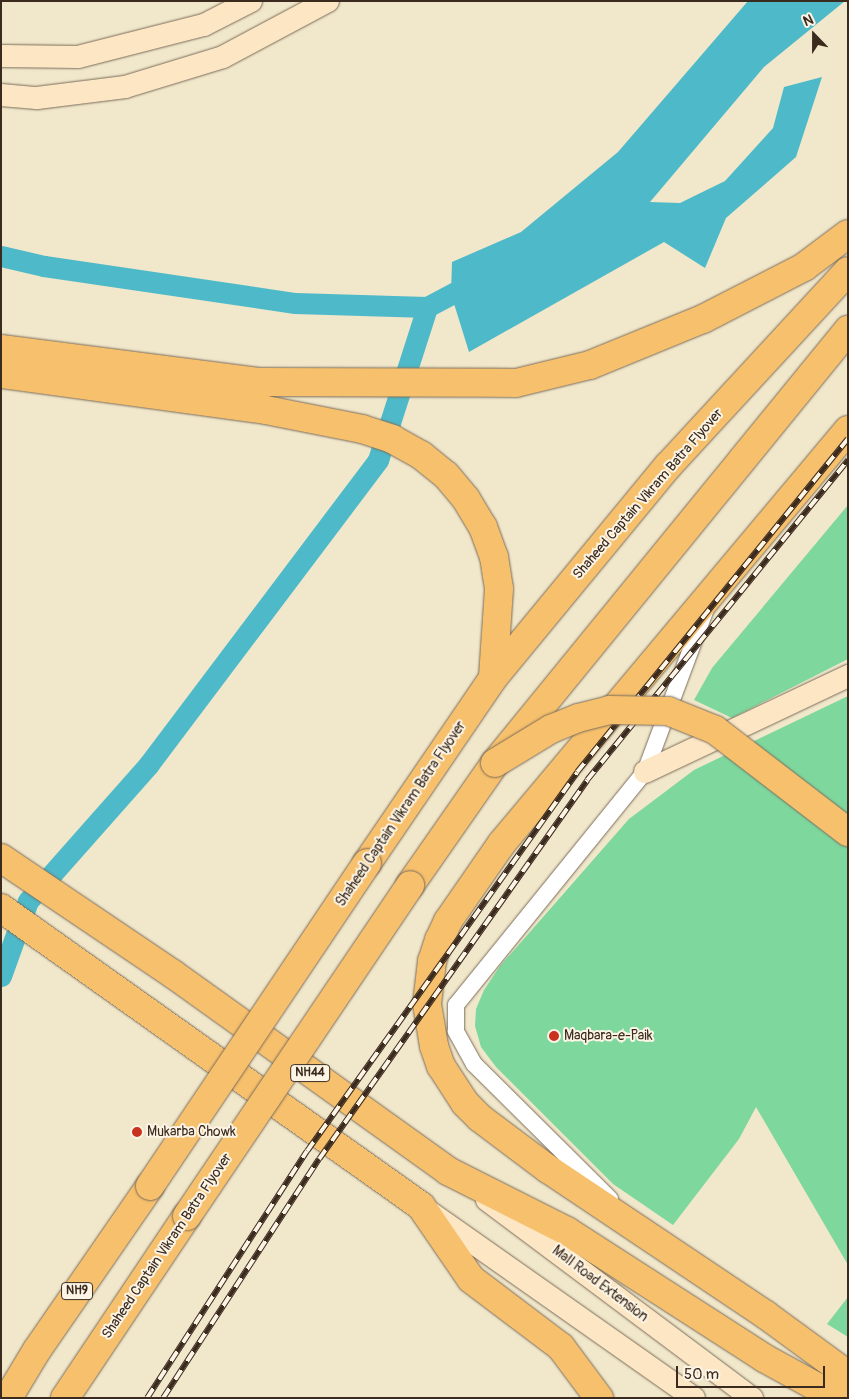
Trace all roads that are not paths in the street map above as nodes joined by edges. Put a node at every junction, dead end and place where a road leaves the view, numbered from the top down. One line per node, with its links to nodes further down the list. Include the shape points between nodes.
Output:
1 (251, 1): 3 (main road, via 204,25 78,57)
2 (319, 7): 4 (main road, via 223,57 125,87 37,98)
3 (1, 56)
4 (1, 94)
5 (848, 234): 8 (highway, via 804,267 703,319 590,364 516,383 260,382)
6 (848, 271): 13 (highway, Shaheed Captain Vikram Batra Flyover, via 668,466)
7 (847, 330): 14 (highway, Shaheed Captain Vikram Batra Flyover)
8 (1, 349)
9 (1, 374): 13 (highway, via 266,410 362,429 392,439 420,455 446,475 466,500 483,527 494,557 499,605)
10 (848, 430): 11 (highway)
11 (714, 588): 15 (street); 21 (highway, via 502,842 448,921 434,954 428,982 427,1004 434,1046 448,1079 465,1103 548,1169)
12 (848, 676): 15 (main road)
13 (493, 678): 22 (highway, Shaheed Captain Vikram Batra Flyover / NH9, bridge)
14 (495, 763): 16 (highway, bridge, via 551,729 578,718 610,710 668,711 714,730); 28 (highway, Shaheed Captain Vikram Batra Flyover, bridge)
15 (645, 772): 21 (street, via 456,1005 456,1031 474,1064)
16 (848, 832)
17 (1, 858): 19 (highway, NH44, via 174,974)
18 (1, 908): 20 (highway)
19 (448, 1171): 26 (highway, via 567,1231 764,1358 826,1392); 30 (main road, Mall Road Extension)
20 (420, 1206): 25 (highway, via 471,1279 561,1347); 29 (main road)
21 (643, 1232): 23 (highway)
22 (37, 1350): 24 (highway); 27 (highway, Shaheed Captain Vikram Batra Flyover / NH9)
23 (848, 1375)
24 (1, 1387)
25 (595, 1390)
26 (848, 1393)
27 (8, 1398)
28 (65, 1398)
29 (694, 1398)
30 (752, 1398)

